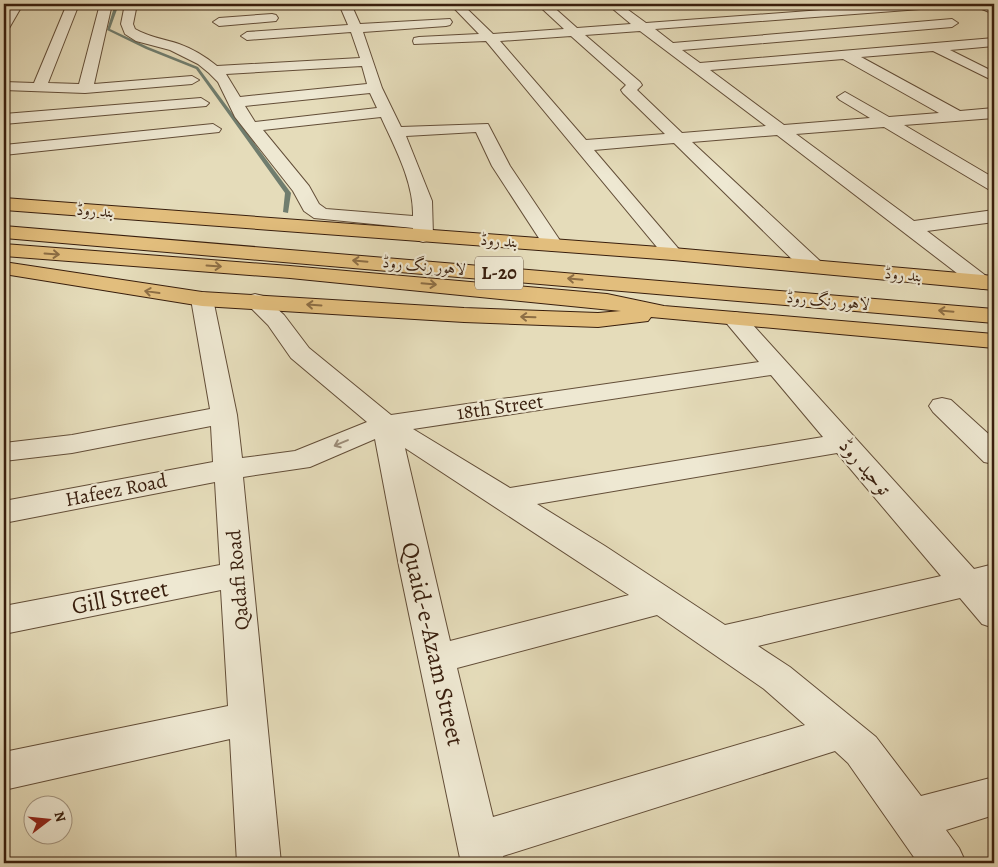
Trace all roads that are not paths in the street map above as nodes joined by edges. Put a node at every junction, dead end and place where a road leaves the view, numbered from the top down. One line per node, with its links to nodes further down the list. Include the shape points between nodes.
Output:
1 (17, 4): 20 (street)
2 (73, 4): 44 (street)
3 (106, 4): 45 (street)
4 (136, 4): 40 (street, via 126,24 129,31 140,38 175,47 204,61)
5 (478, 4): 12 (street)
6 (543, 4): 26 (street)
7 (613, 4): 24 (street)
8 (765, 4): 17 (street)
9 (835, 4): 14 (street)
10 (946, 4): 13 (street)
11 (976, 4): 15 (street)
12 (454, 6): 29 (street)
13 (913, 6): 14 (street); 25 (street)
14 (848, 10): 17 (street)
15 (994, 11)
16 (681, 13): 23 (street)
17 (781, 16): 23 (street); 27 (street)
18 (280, 18): 21 (street)
19 (351, 19): 22 (street); 28 (street); 30 (street); 36 (street)
20 (6, 20)
21 (219, 22)
22 (446, 22)
23 (694, 22): 24 (street)
24 (640, 26): 26 (street); 33 (street)
25 (960, 27): 27 (street); 32 (street)
26 (575, 31): 29 (street); 59 (street, via 635,85 628,90)
27 (811, 35): 33 (street); 35 (street)
28 (247, 36)
29 (489, 37): 31 (street); 60 (street)
30 (379, 42)
31 (404, 42)
32 (994, 42): 34 (street)
33 (669, 47): 39 (street)
34 (935, 47): 35 (street); 38 (street)
35 (846, 54): 39 (street); 52 (street)
36 (367, 62): 40 (street); 46 (street)
37 (994, 64): 38 (street)
38 (972, 66): 41 (street)
39 (696, 67): 57 (street)
40 (214, 70): 48 (street, via 224,80)
41 (994, 77)
42 (192, 80): 45 (street)
43 (4, 86): 44 (street)
44 (39, 88): 45 (street)
45 (85, 88)
46 (375, 88): 48 (street); 50 (street)
47 (845, 97): 54 (street)
48 (236, 102): 55 (street)
49 (201, 103): 53 (street)
50 (385, 112): 55 (street); 58 (street)
51 (992, 114): 52 (street)
52 (957, 116): 54 (street)
53 (4, 119)
54 (886, 123): 57 (street); 62 (street)
55 (251, 127): 67 (street, via 302,190 311,207 321,214)
56 (213, 129): 61 (street)
57 (779, 129): 59 (street); 66 (street)
58 (394, 132): 67 (street, via 405,151 423,201); 69 (street, via 482,127 501,166)
59 (678, 137): 60 (street); 72 (street)
60 (580, 146): 71 (street)
61 (4, 150)
62 (994, 185)
63 (4, 204): 67 (main road, بند روڈ)
64 (994, 216): 66 (street)
65 (4, 217): 76 (main road, لاہور رنگ روڈ / L-20)
66 (910, 227): 74 (street)
67 (422, 230): 69 (main road, بند روڈ)
68 (4, 232): 79 (main road, لاہور رنگ روڈ / L-20, one-way to 68)
69 (553, 245): 71 (main road, بند روڈ)
70 (4, 250): 78 (main road, one-way to 78, via 607,300)
71 (673, 254): 72 (main road, بند روڈ)
72 (812, 266): 74 (main road, بند روڈ)
73 (4, 268): 75 (main road, one-way to 73)
74 (989, 282)
75 (202, 299): 77 (main road); 84 (street, Qadafi Road)
76 (994, 300)
77 (255, 302): 78 (main road, one-way to 77, via 598,320); 85 (street, via 276,320 300,353)
78 (664, 313): 80 (main road)
79 (994, 316)
80 (734, 319): 81 (main road); 82 (street, توحید روڈ)
81 (994, 341)
82 (777, 367): 85 (street, 18th Street); 86 (street, توحید روڈ)
83 (942, 406): 88 (street)
84 (224, 415): 87 (street, via 72,444); 89 (street, Qadafi Road)
85 (386, 424): 89 (street, 18th Street, one-way to 89, via 300,460); 90 (street); 98 (street, Quaid-e-Azam Street)
86 (844, 443): 90 (street); 93 (street, توحید روڈ)
87 (4, 452)
88 (994, 454)
89 (229, 469): 91 (street, Hafeez Road); 92 (street, Qadafi Road)
90 (506, 499): 94 (street)
91 (4, 512)
92 (237, 574): 96 (street, Gill Street); 99 (street, Qadafi Road)
93 (981, 580): 95 (street, توحید روڈ); 97 (street)
94 (662, 600): 97 (street); 98 (street)
95 (994, 614)
96 (4, 620)
97 (721, 640): 100 (street, via 777,678)
98 (436, 659): 104 (street, Quaid-e-Azam Street)
99 (249, 718): 101 (street); 105 (street, Qadafi Road)
100 (840, 732): 103 (street, via 862,750); 104 (street)
101 (4, 771)
102 (994, 796): 103 (street)
103 (912, 819): 106 (street)
104 (480, 853)
105 (259, 863)
106 (944, 863)

